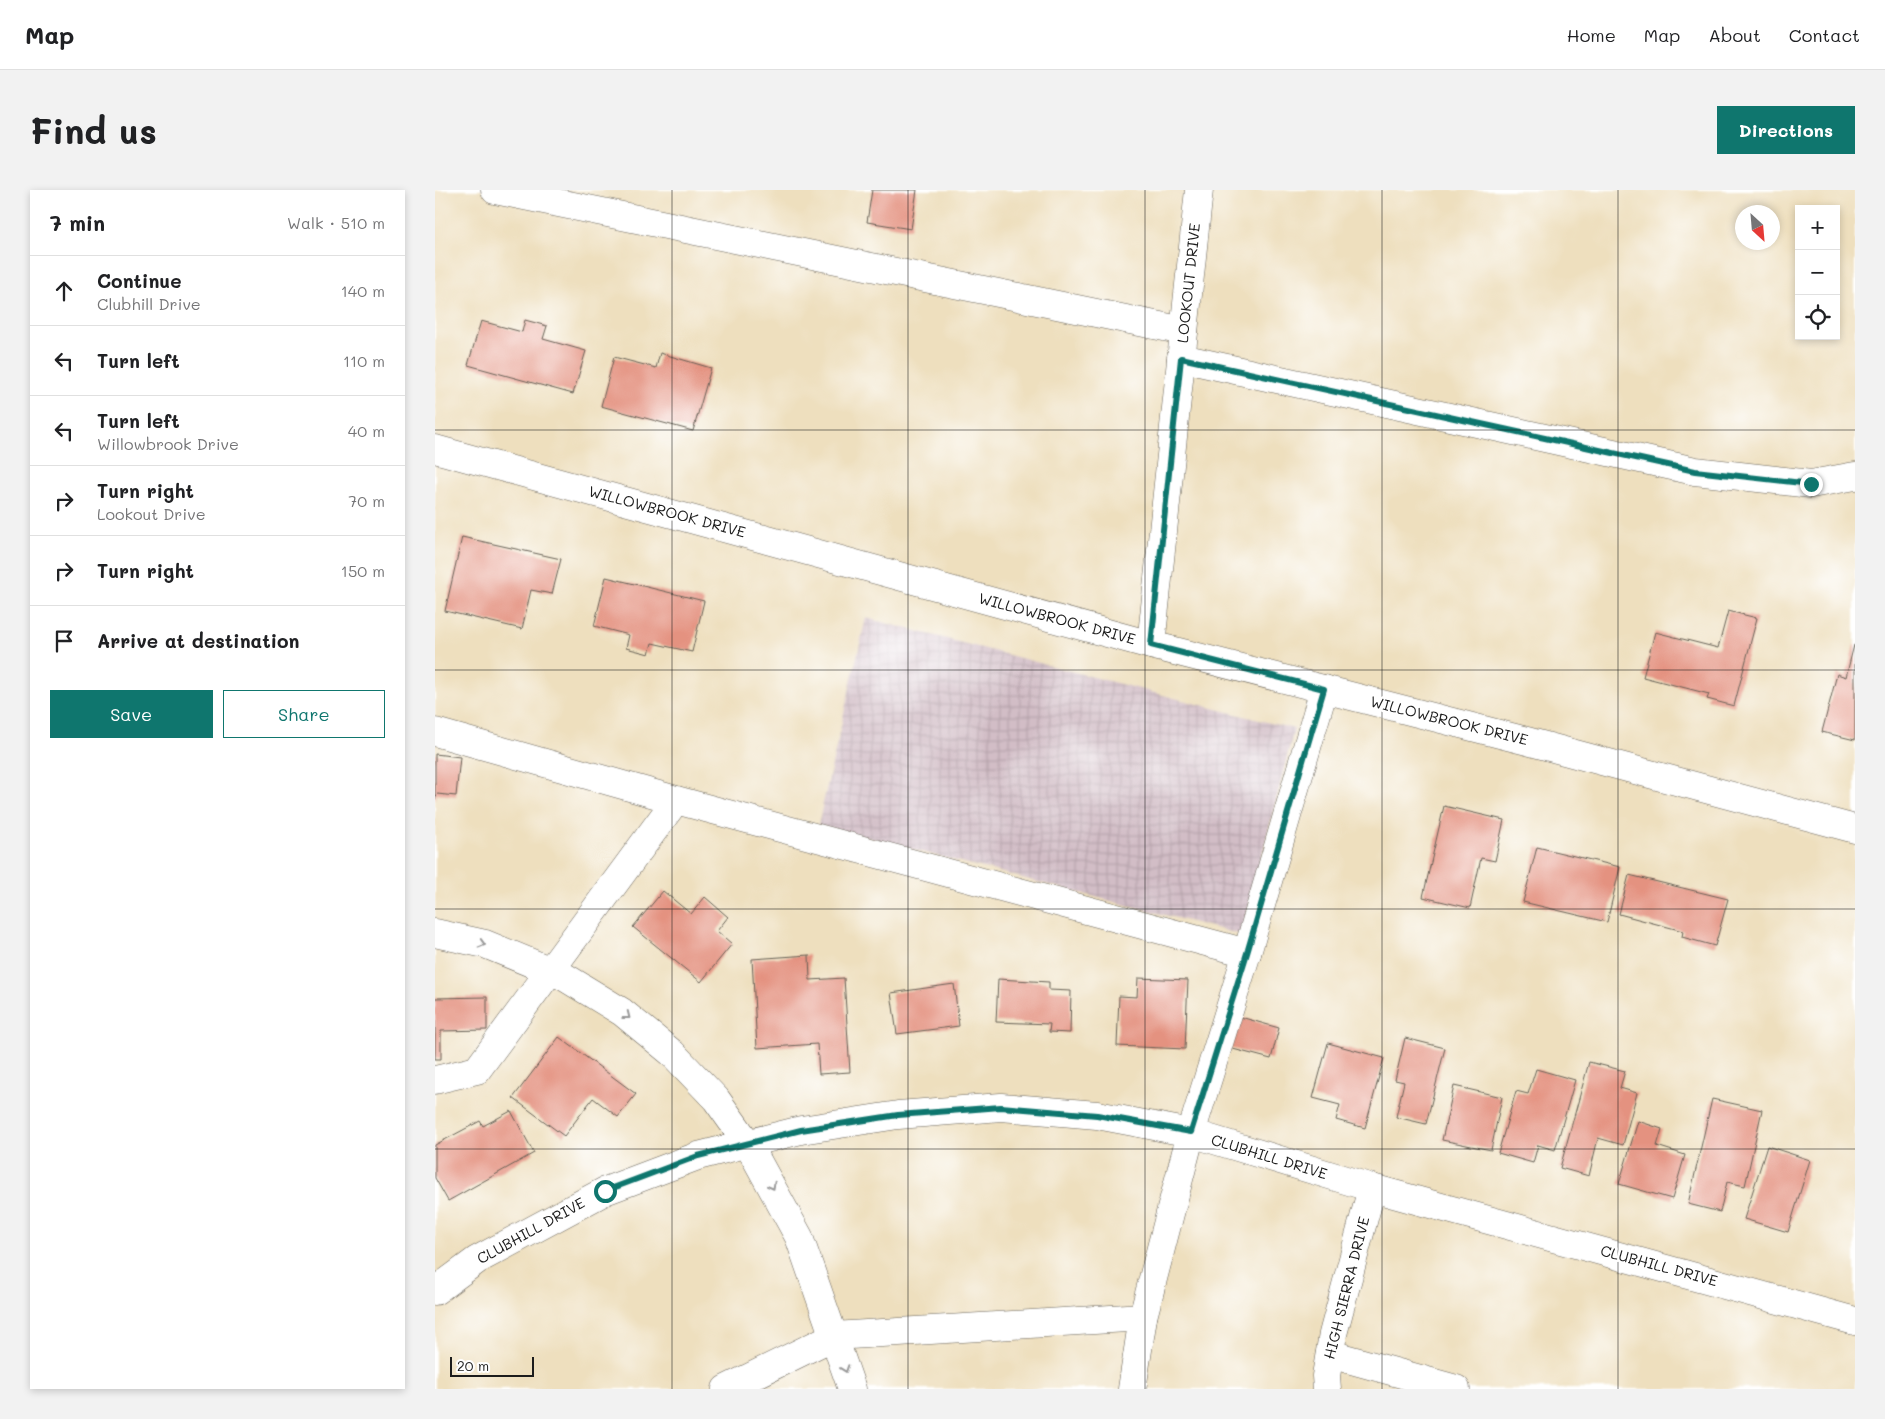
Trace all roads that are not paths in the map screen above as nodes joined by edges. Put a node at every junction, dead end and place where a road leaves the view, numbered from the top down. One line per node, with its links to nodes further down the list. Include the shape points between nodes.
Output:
1 (495, 190): 3 (street)
2 (1199, 190): 3 (street, LOOKOUT DRIVE)
3 (1184, 331): 4 (street, LOOKOUT DRIVE)
4 (1181, 358): 6 (street, via 1695,471 1811,484); 7 (street, LOOKOUT DRIVE)
5 (435, 449): 7 (street, WILLOWBROOK DRIVE)
6 (1855, 476)
7 (1151, 645): 8 (street, WILLOWBROOK DRIVE)
8 (1324, 689): 11 (street, WILLOWBROOK DRIVE); 13 (street)
9 (435, 732): 10 (street)
10 (676, 800): 13 (street); 14 (street)
11 (1855, 829)
12 (435, 933): 14 (street, one-way to 14, via 485,944)
13 (1247, 953): 16 (street)
14 (550, 971): 15 (street, via 477,1070); 17 (street, one-way to 17, via 622,1012 672,1052 717,1099)
15 (435, 1080)
16 (1191, 1132): 17 (street, CLUBHILL DRIVE, via 1097,1115 1001,1107 898,1115 801,1130); 18 (street, CLUBHILL DRIVE); 20 (street)
17 (748, 1144): 19 (street, CLUBHILL DRIVE, via 698,1156 605,1191 477,1260); 22 (street, one-way to 22, via 799,1237)
18 (1372, 1188): 21 (street, CLUBHILL DRIVE); 23 (street, HIGH SIERRA DRIVE)
19 (435, 1291)
20 (1143, 1317): 22 (street); 26 (street)
21 (1855, 1321)
22 (834, 1336): 24 (street); 25 (street, one-way to 25)
23 (1330, 1354): 27 (street, HIGH SIERRA DRIVE); 28 (street)
24 (727, 1389)
25 (853, 1389)
26 (1132, 1389)
27 (1327, 1389)
28 (1456, 1389)

